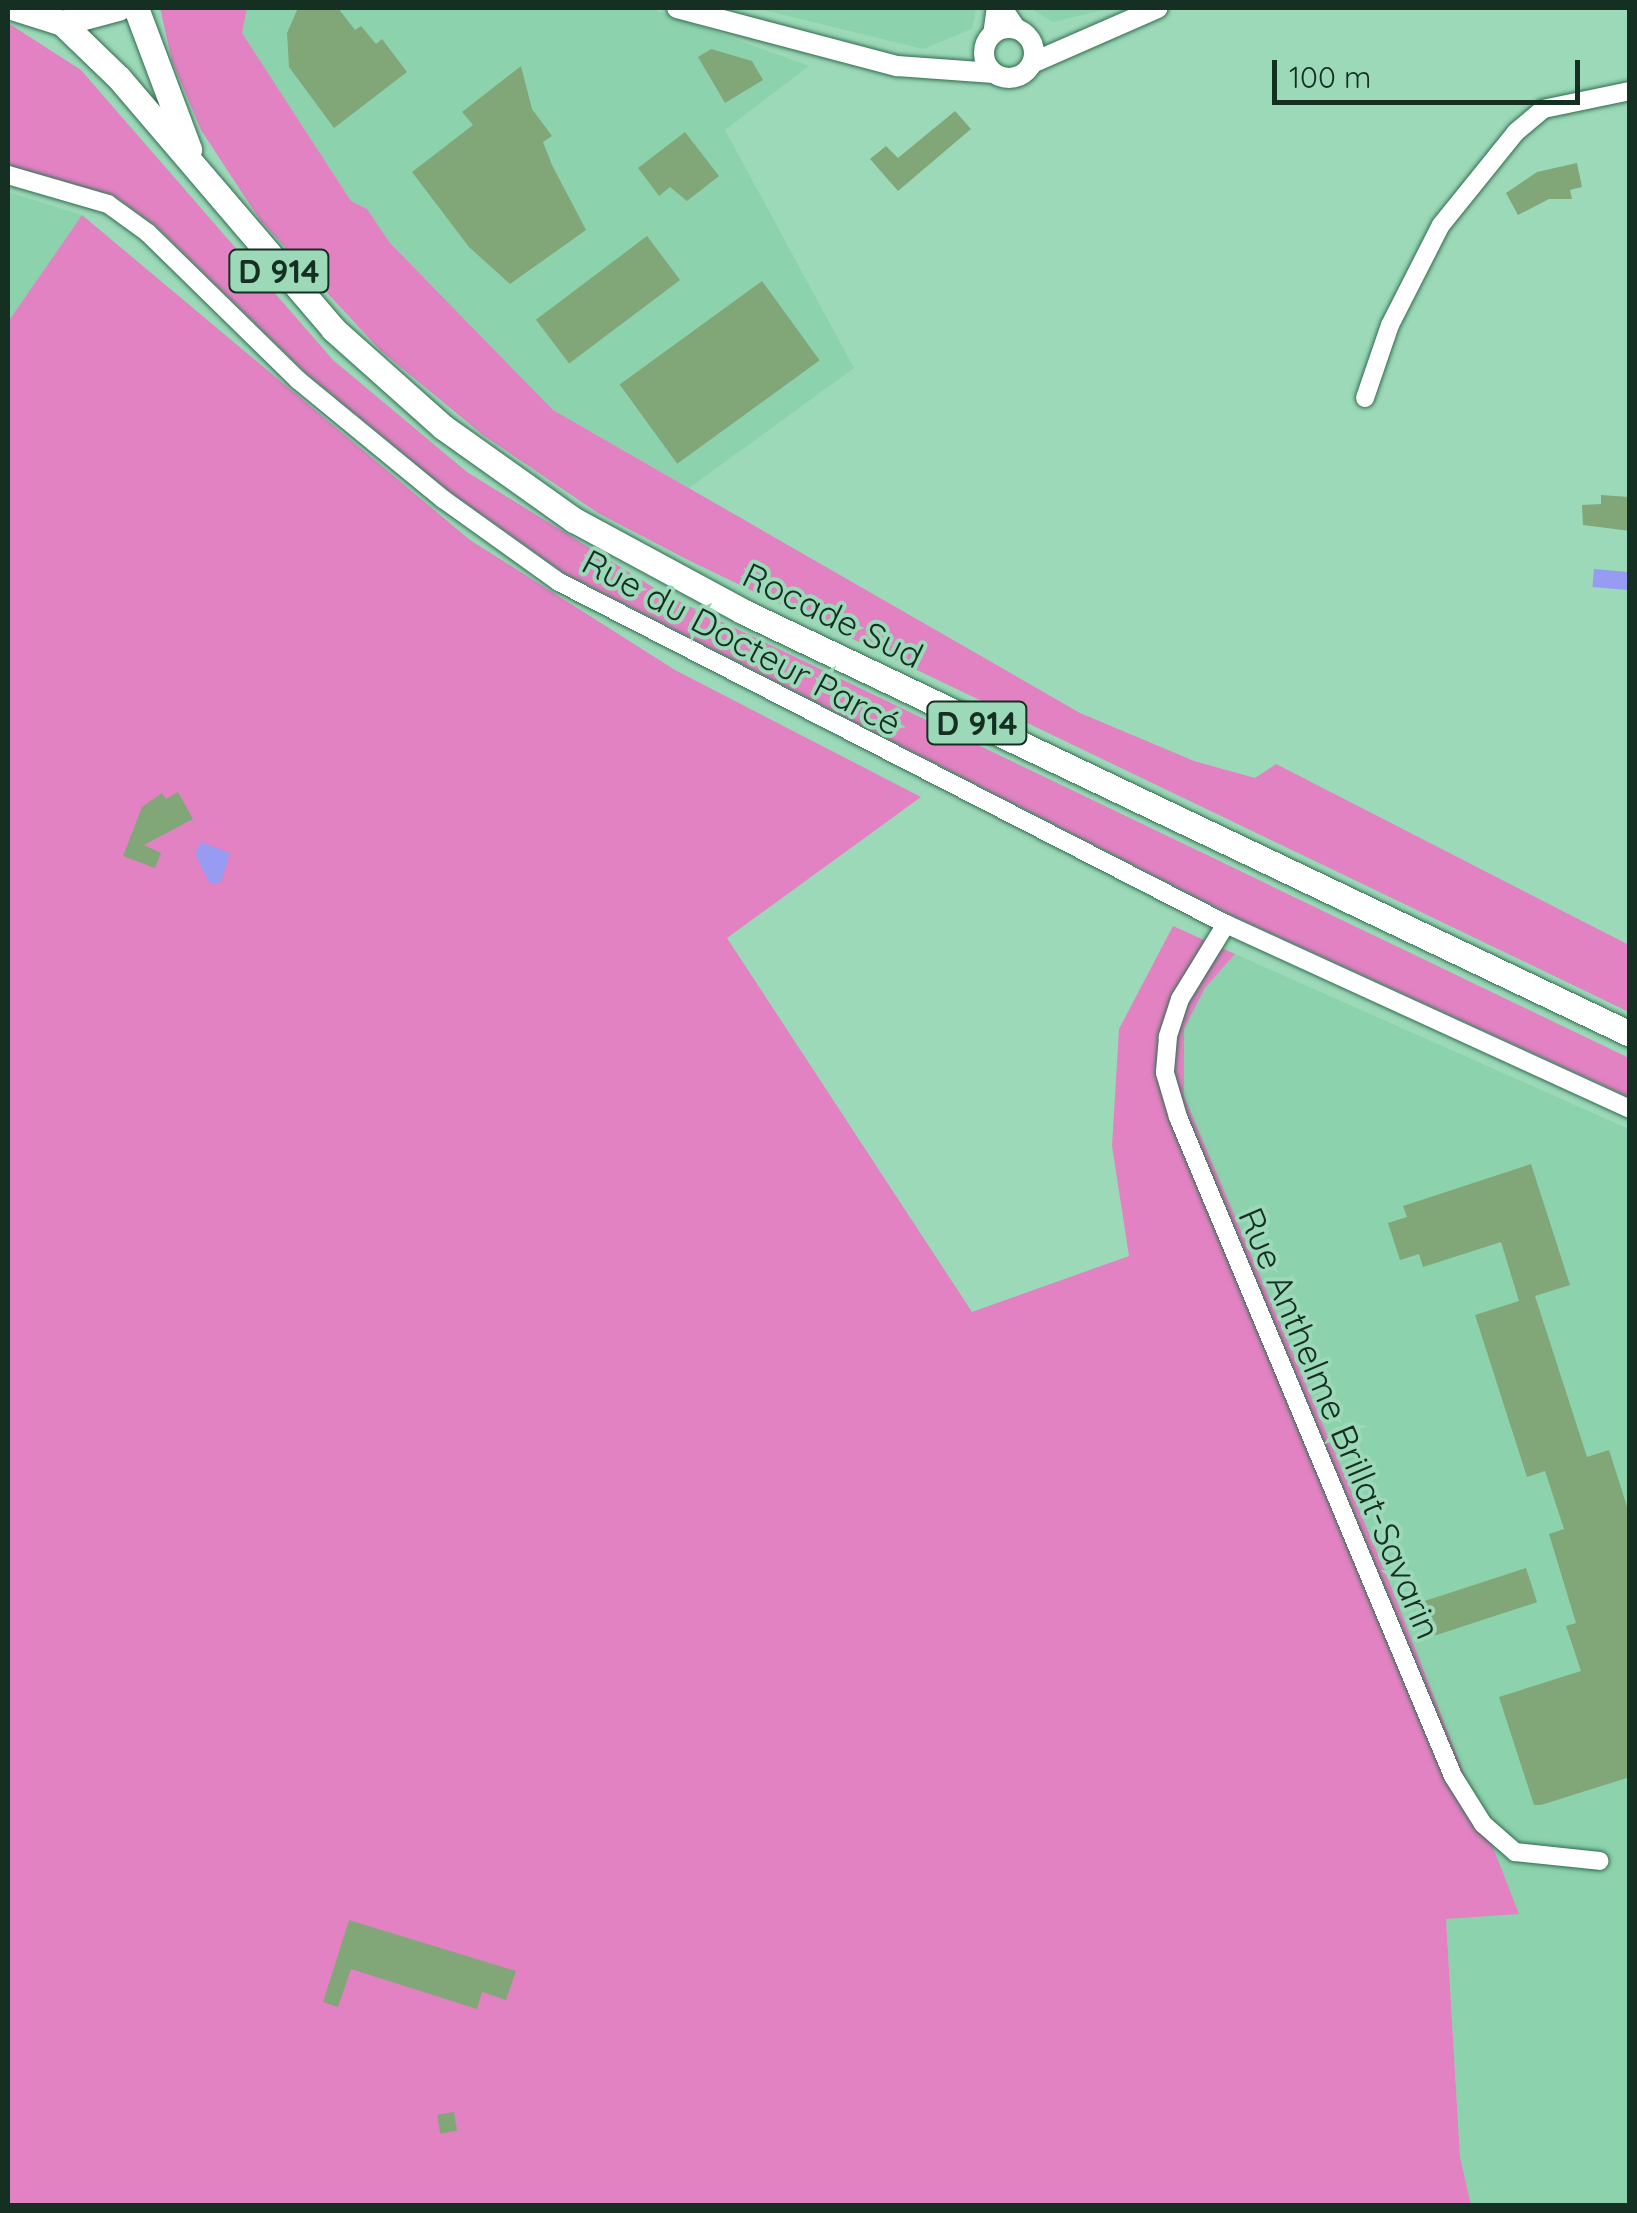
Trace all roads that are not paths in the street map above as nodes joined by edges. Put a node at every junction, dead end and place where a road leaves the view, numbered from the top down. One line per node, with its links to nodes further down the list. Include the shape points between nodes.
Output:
1 (16, 8): 7 (main road)
2 (118, 8): 7 (main road)
3 (136, 8): 16 (main road, D 914, via 151,60)
4 (677, 8): 12 (street, via 844,54)
5 (1000, 8): 9 (street); 10 (street)
6 (1158, 8): 8 (street)
7 (62, 23): 16 (main road, D 914, via 119,78)
8 (1104, 32): 9 (street); 11 (street)
9 (1023, 34): 10 (street); 11 (street)
10 (989, 41): 12 (street); 13 (street)
11 (1032, 63): 13 (street, via 1015,77)
12 (936, 68): 13 (street)
13 (994, 73)
14 (1630, 91): 17 (street, via 1543,108 1516,132 1442,225 1390,326)
15 (8, 175): 18 (street, Rue du Docteur Parcé, via 108,204 148,233 298,380 443,499 558,582)
16 (204, 181): 19 (main road, Rocade Sud / D 914, via 360,354 443,428 574,520 776,627)
17 (1365, 398)
18 (1226, 924): 20 (street, Rue du Docteur Parcé); 21 (street, Rue Anthelme Brillat-Savarin, via 1180,999 1168,1036 1165,1073 1178,1117 1452,1776 1483,1824 1515,1852)
19 (1630, 1034)
20 (1630, 1109)
21 (1600, 1861)

